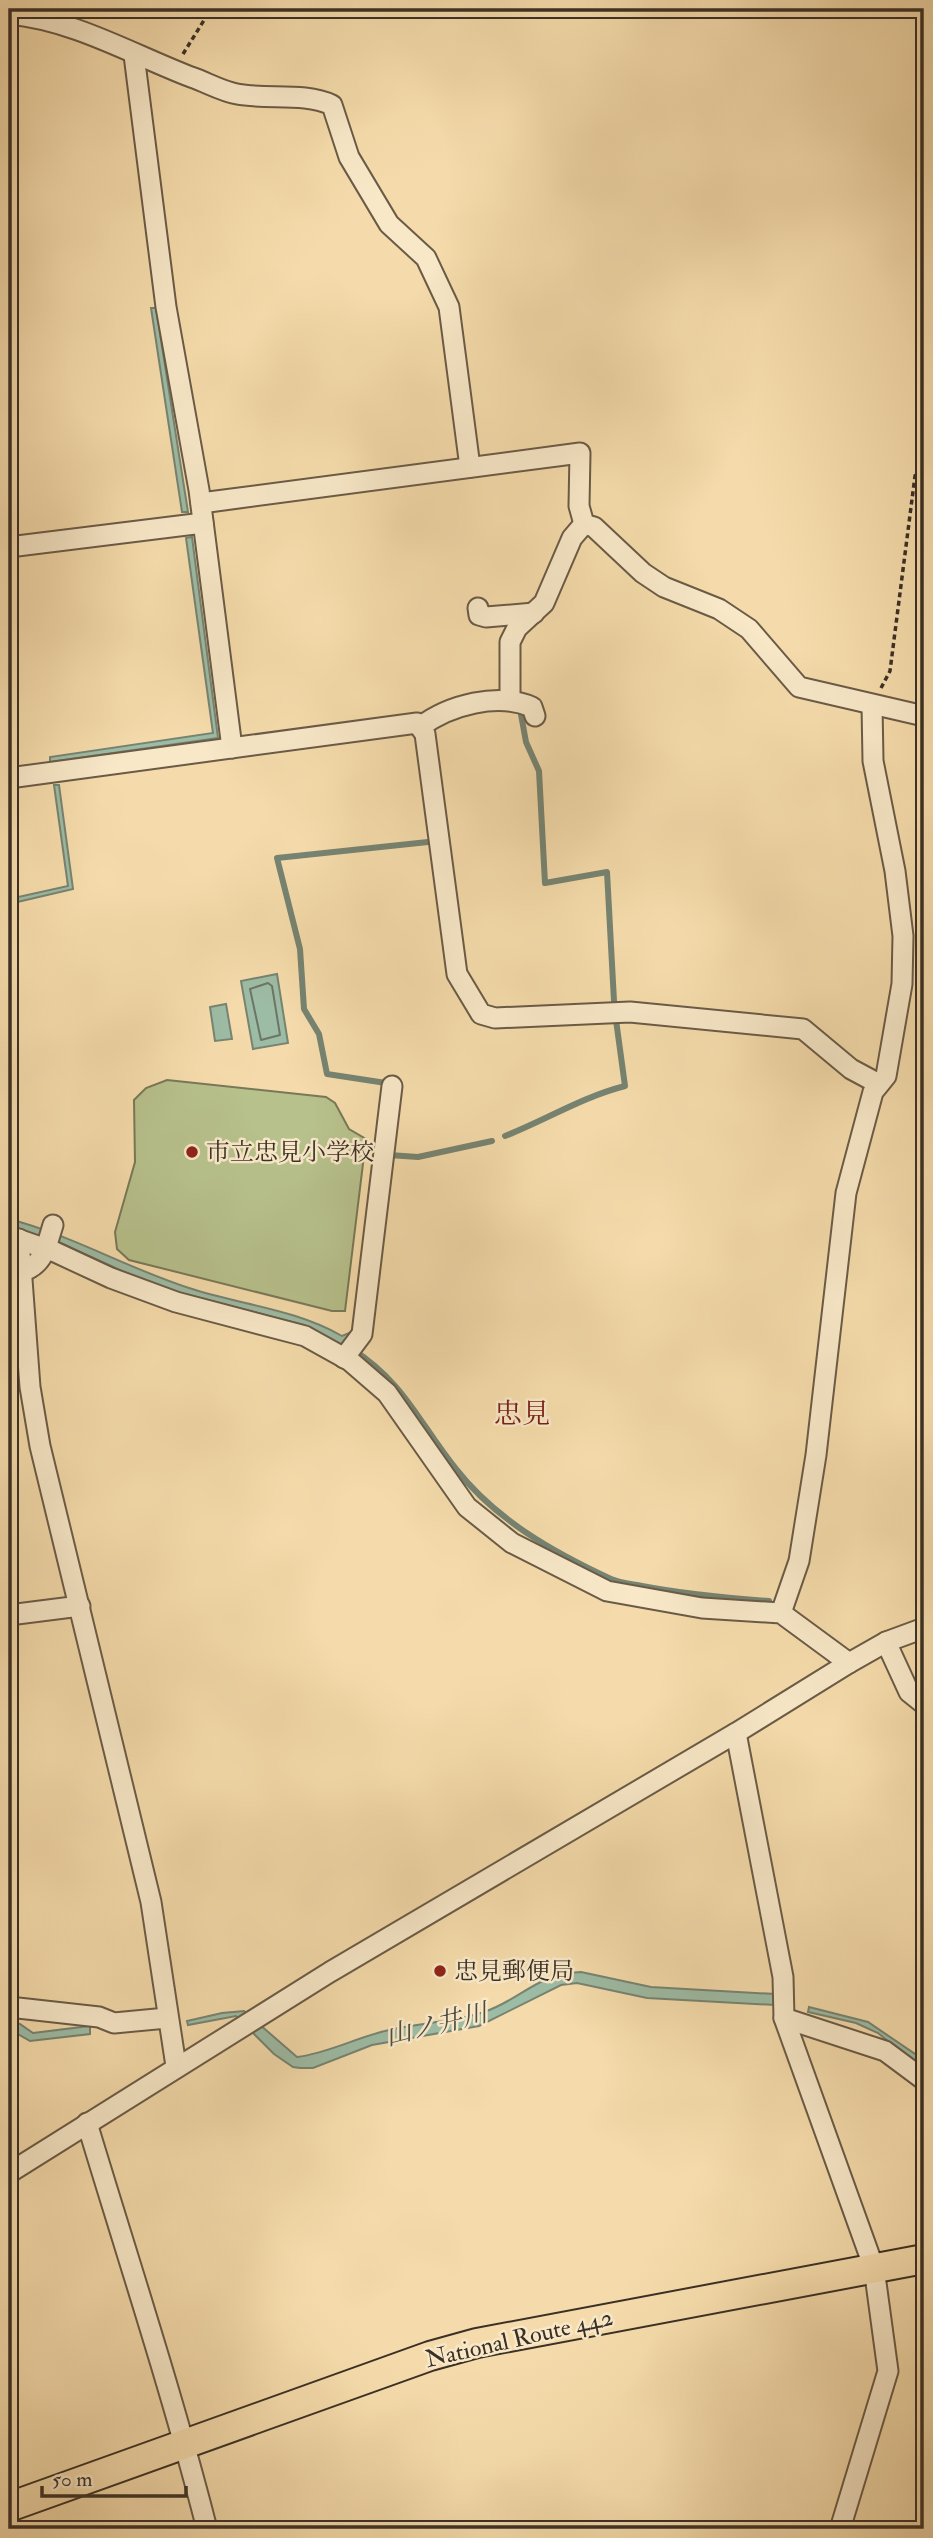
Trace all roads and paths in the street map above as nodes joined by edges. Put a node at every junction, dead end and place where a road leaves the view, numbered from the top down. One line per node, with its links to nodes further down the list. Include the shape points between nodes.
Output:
1 (211, 9): 4 (path)
2 (9, 14): 3 (street, via 38,17 92,34)
3 (134, 55): 4 (street); 7 (street, via 166,307)
4 (170, 69): 6 (street, via 235,94 317,98 332,105 349,157 388,224 426,258 449,307)
5 (924, 454): 14 (path, via 915,476 890,671)
6 (470, 467): 7 (street); 9 (street, via 580,453 579,506)
7 (201, 503): 8 (street)
8 (203, 523): 10 (street); 18 (street)
9 (584, 524): 12 (street, via 572,538 544,603); 14 (street, via 594,527 664,587 719,609 749,629 799,687)
10 (9, 547)
11 (478, 608): 12 (street, via 479,615 486,617)
12 (534, 613): 13 (street, via 517,628 510,642)
13 (510, 700): 15 (street, via 532,707); 17 (street, via 467,706 433,717)
14 (872, 705): 16 (street); 20 (street, via 873,761 903,936 900,996 886,1076)
15 (535, 716)
16 (924, 716)
17 (420, 727): 18 (street, via 417,723); 20 (street, via 425,734 457,974 481,1014 495,1018 630,1012 803,1029 851,1069)
18 (232, 748): 19 (street)
19 (9, 778)
20 (879, 1084): 27 (street, via 859,1136 846,1192 816,1455 799,1561)
21 (393, 1086): 25 (street, via 362,1334)
22 (14, 1238): 23 (street); 24 (street)
23 (49, 1239): 24 (street, via 34,1268); 25 (street, via 176,1302 305,1336)
24 (20, 1272): 26 (street, via 30,1387)
25 (344, 1357): 27 (street, via 387,1393 467,1507 512,1543 607,1591 702,1608)
26 (80, 1606): 28 (street); 35 (street, via 151,1902)
27 (781, 1614): 31 (street)
28 (9, 1615)
29 (924, 1628): 30 (street)
30 (886, 1642): 31 (street); 32 (street, via 909,1692)
31 (849, 1662): 33 (street)
32 (924, 1704)
33 (736, 1733): 36 (street, via 783,1977); 37 (street)
34 (9, 2007): 35 (street, via 99,2017 114,2023)
35 (167, 2018): 37 (street)
36 (784, 2018): 38 (street, via 885,2051); 42 (street)
37 (176, 2066): 39 (street)
38 (924, 2080)
39 (87, 2123): 40 (street); 43 (street)
40 (9, 2173)
41 (924, 2259): 42 (highway, National Route 442)
42 (874, 2268): 43 (highway, National Route 442, via 477,2343); 47 (street, via 888,2371)
43 (185, 2444): 44 (highway, National Route 442); 46 (street)
44 (9, 2507)
45 (924, 2522): 48 (path)
46 (207, 2529)
47 (840, 2529)
48 (909, 2529)

